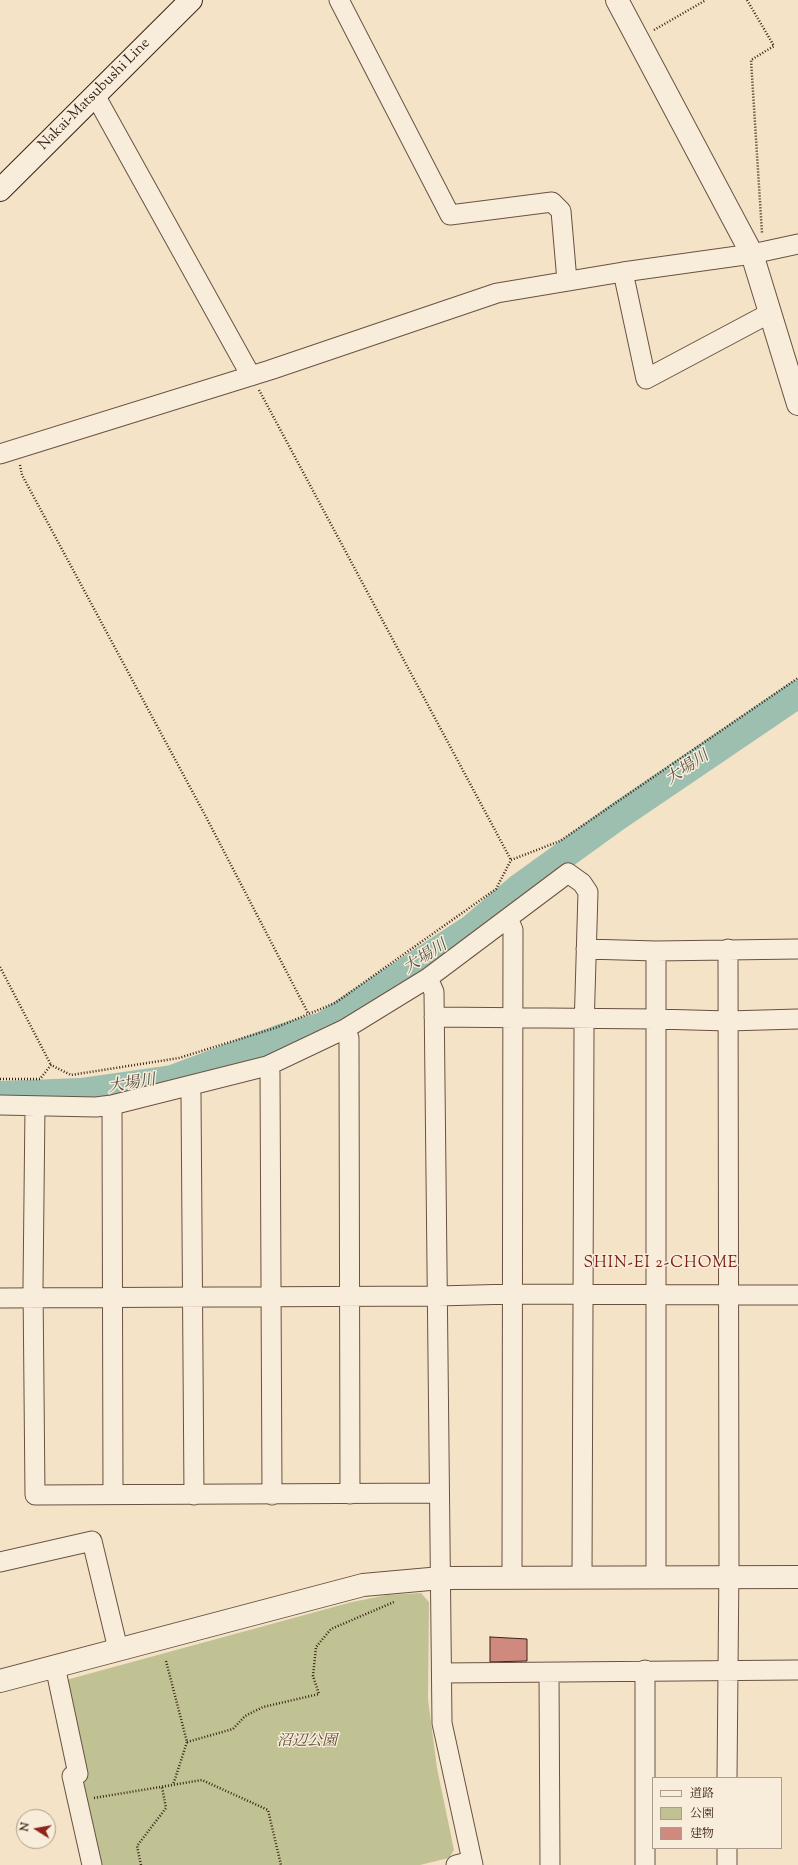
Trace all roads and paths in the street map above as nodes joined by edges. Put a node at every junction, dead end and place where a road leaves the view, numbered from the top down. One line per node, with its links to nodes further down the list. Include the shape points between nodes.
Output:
1 (191, 0): 7 (street, Nakai-Matsubushi Line)
2 (339, 0): 12 (street, via 450,215 552,202 561,211)
3 (617, 0): 6 (street)
4 (706, 0): 6 (path)
5 (747, 0): 10 (path, via 774,46 751,60)
6 (637, 39): 10 (street)
7 (95, 95): 8 (street, Nakai-Matsubushi Line); 14 (street)
8 (0, 190)
9 (798, 244): 10 (street)
10 (757, 245): 11 (street); 13 (street)
11 (623, 272): 12 (street); 13 (street, via 646,378)
12 (566, 280): 14 (street, via 497,294)
13 (770, 313): 15 (street)
14 (251, 376): 16 (street); 18 (path)
15 (798, 404)
16 (8, 451): 26 (path, via 205,815)
17 (798, 678): 18 (path, via 560,841)
18 (511, 860): 26 (path, via 496,889 335,1003)
19 (508, 918): 22 (street, via 568,873 582,883 588,892); 25 (street); 28 (street, via 513,930)
20 (728, 948): 21 (street); 23 (street); 32 (street)
21 (798, 948)
22 (586, 949): 23 (street); 29 (street)
23 (656, 951): 30 (street)
24 (0, 967): 34 (path)
25 (428, 978): 27 (street, via 434,992); 33 (street)
26 (308, 1013): 34 (path, via 275,1028 179,1058 71,1075)
27 (434, 1017): 28 (street); 47 (street)
28 (513, 1018): 29 (street); 41 (street)
29 (584, 1018): 30 (street); 42 (street)
30 (656, 1019): 32 (street); 43 (street)
31 (798, 1019): 32 (street)
32 (728, 1022): 44 (street)
33 (345, 1029): 35 (street); 46 (street, via 349,1038)
34 (51, 1065): 36 (path, via 40,1079)
35 (267, 1066): 37 (street); 50 (street, via 270,1073)
36 (0, 1079)
37 (188, 1086): 40 (street); 49 (street, via 191,1095)
38 (0, 1105): 39 (street)
39 (35, 1106): 40 (street); 52 (street)
40 (112, 1106): 48 (street)
41 (513, 1294): 42 (street); 47 (street); 62 (street)
42 (584, 1294): 43 (street); 63 (street)
43 (656, 1294): 44 (street); 64 (street)
44 (729, 1295): 45 (street); 59 (street)
45 (798, 1295)
46 (349, 1296): 47 (street); 50 (street); 55 (street)
47 (438, 1296): 53 (street)
48 (113, 1297): 49 (street); 52 (street); 54 (street)
49 (192, 1297): 50 (street); 56 (street)
50 (271, 1297): 57 (street)
51 (0, 1298): 52 (street)
52 (33, 1298): 54 (street, via 35,1495)
53 (439, 1493): 55 (street); 61 (street)
54 (113, 1494): 56 (street)
55 (350, 1494): 57 (street)
56 (194, 1495): 57 (street)
57 (272, 1495)
58 (0, 1562): 66 (street, via 92,1541)
59 (727, 1577): 60 (street); 64 (street); 71 (street)
60 (798, 1577)
61 (441, 1578): 62 (street); 66 (street, via 363,1585); 72 (street)
62 (512, 1578): 63 (street)
63 (582, 1578): 64 (street)
64 (656, 1578)
65 (396, 1601): 75 (path, via 331,1629 316,1647 312,1676 319,1694 263,1707 245,1716 233,1729)
66 (118, 1649): 68 (street)
67 (166, 1662): 75 (path)
68 (55, 1666): 74 (street); 79 (street, via 78,1774 72,1776)
69 (645, 1670): 71 (street); 73 (street); 86 (street)
70 (798, 1670): 71 (street)
71 (726, 1671): 76 (street)
72 (442, 1673): 73 (street); 81 (street, via 442,1723)
73 (549, 1673): 85 (street)
74 (0, 1681)
75 (187, 1742): 77 (path)
76 (726, 1777)
77 (173, 1785): 78 (path); 84 (path, via 202,1780 268,1810)
78 (162, 1787): 79 (path); 83 (path, via 166,1808 137,1846)
79 (78, 1801): 82 (street)
80 (727, 1849): 87 (street)
81 (467, 1864)
82 (92, 1865)
83 (141, 1865)
84 (281, 1865)
85 (550, 1865)
86 (645, 1865)
87 (727, 1865)

